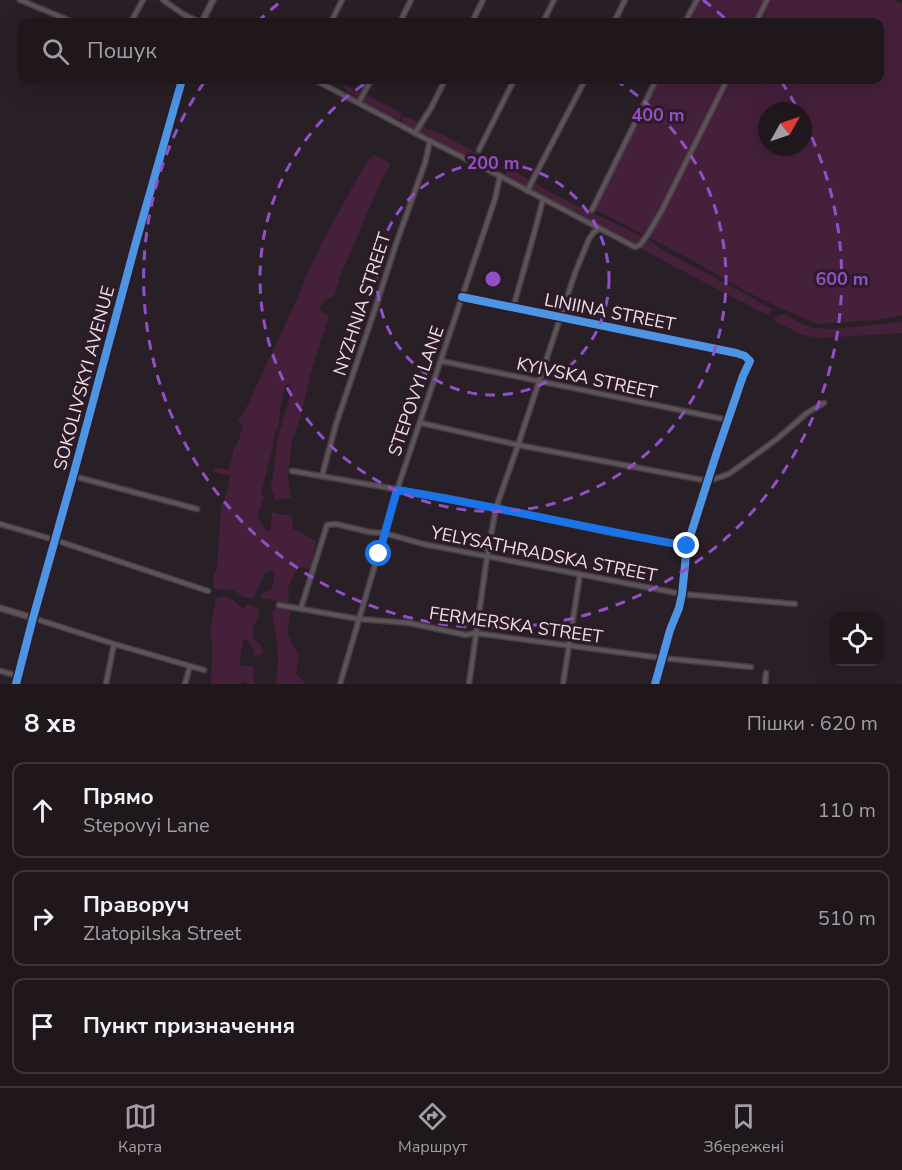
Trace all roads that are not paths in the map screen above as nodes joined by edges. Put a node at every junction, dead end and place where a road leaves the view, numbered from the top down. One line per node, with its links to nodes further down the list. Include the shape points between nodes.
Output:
1 (20, 0): 12 (street)
2 (143, 0): 13 (street)
3 (163, 0): 14 (street)
4 (213, 0): 15 (street)
5 (342, 0): 16 (street)
6 (411, 0): 17 (street)
7 (483, 0): 18 (street)
8 (554, 0): 19 (street)
9 (626, 0): 20 (street)
10 (697, 0): 21 (street)
11 (767, 0): 22 (street)
12 (63, 18)
13 (133, 18)
14 (192, 18)
15 (202, 18)
16 (333, 18)
17 (402, 18)
18 (474, 18)
19 (545, 18)
20 (616, 18)
21 (687, 18)
22 (758, 18)
23 (181, 84): 50 (street, SOKOLIVSKYI AVENUE)
24 (323, 84): 31 (street)
25 (369, 84): 31 (street)
26 (443, 84): 32 (street)
27 (512, 84): 34 (street)
28 (583, 84): 36 (street)
29 (654, 84): 38 (street)
30 (725, 84): 39 (street, via 661,212 640,245 635,247)
31 (358, 102): 32 (street)
32 (415, 133): 33 (street)
33 (430, 141): 35 (street); 51 (street, NYZHNIA STREET)
34 (479, 150)
35 (501, 176): 36 (street); 40 (street, STEPOVYI LANE)
36 (528, 191): 37 (street)
37 (543, 199): 39 (street); 41 (street)
38 (592, 210)
39 (599, 229): 42 (street, via 589,239)
40 (462, 297): 41 (street, LINIINA STREET); 43 (street, STEPOVYI LANE)
41 (513, 308): 42 (street, LINIINA STREET)
42 (559, 318): 44 (street); 46 (street, LINIINA STREET, via 745,356 750,361)
43 (441, 361): 44 (street, KYIVSKA STREET); 47 (street, STEPOVYI LANE)
44 (539, 382): 46 (street, KYIVSKA STREET); 48 (street)
45 (824, 403): 52 (street, via 729,474)
46 (728, 420): 52 (street)
47 (420, 423): 48 (street); 53 (street, STEPOVYI LANE)
48 (518, 445): 52 (street); 54 (street)
49 (292, 471): 51 (street)
50 (73, 476): 55 (street); 58 (street, SOKOLIVSKYI AVENUE)
51 (322, 476): 53 (street)
52 (708, 481): 59 (street)
53 (397, 490): 54 (street); 57 (street, STEPOVYI LANE)
54 (496, 508): 59 (street); 60 (street)
55 (197, 509)
56 (0, 524): 58 (street)
57 (384, 533): 60 (street, YELYSATHRADSKA STREET); 67 (street, YELYSATHRADSKA STREET, via 327,525); 69 (street, STEPOVYI LANE)
58 (55, 540): 62 (street); 68 (street, SOKOLIVSKYI AVENUE)
59 (687, 546): 63 (street)
60 (487, 557): 61 (street, YELYSATHRADSKA STREET); 70 (street)
61 (580, 574): 63 (street, YELYSATHRADSKA STREET); 72 (street)
62 (208, 591)
63 (682, 594): 65 (street, YELYSATHRADSKA STREET); 73 (street)
64 (279, 604): 67 (street, FERMERSKA STREET)
65 (795, 604)
66 (0, 608): 68 (street)
67 (301, 608): 69 (street, FERMERSKA STREET)
68 (33, 618): 71 (street); 79 (street, SOKOLIVSKYI AVENUE)
69 (358, 619): 70 (street, FERMERSKA STREET, via 409,623 466,635); 80 (street, STEPOVYI LANE)
70 (475, 633): 72 (street, FERMERSKA STREET); 85 (street)
71 (114, 644): 74 (street); 82 (street)
72 (568, 645): 73 (street, FERMERSKA STREET); 86 (street)
73 (662, 658): 75 (street, FERMERSKA STREET); 87 (street)
74 (190, 666): 76 (street); 83 (street)
75 (751, 667)
76 (204, 670)
77 (0, 671): 79 (street)
78 (766, 673): 88 (street)
79 (19, 676): 81 (street, SOKOLIVSKYI AVENUE)
80 (340, 683): 84 (street)
81 (16, 684)
82 (106, 684)
83 (185, 684)
84 (348, 684)
85 (469, 684)
86 (563, 684)
87 (655, 684)
88 (765, 684)

